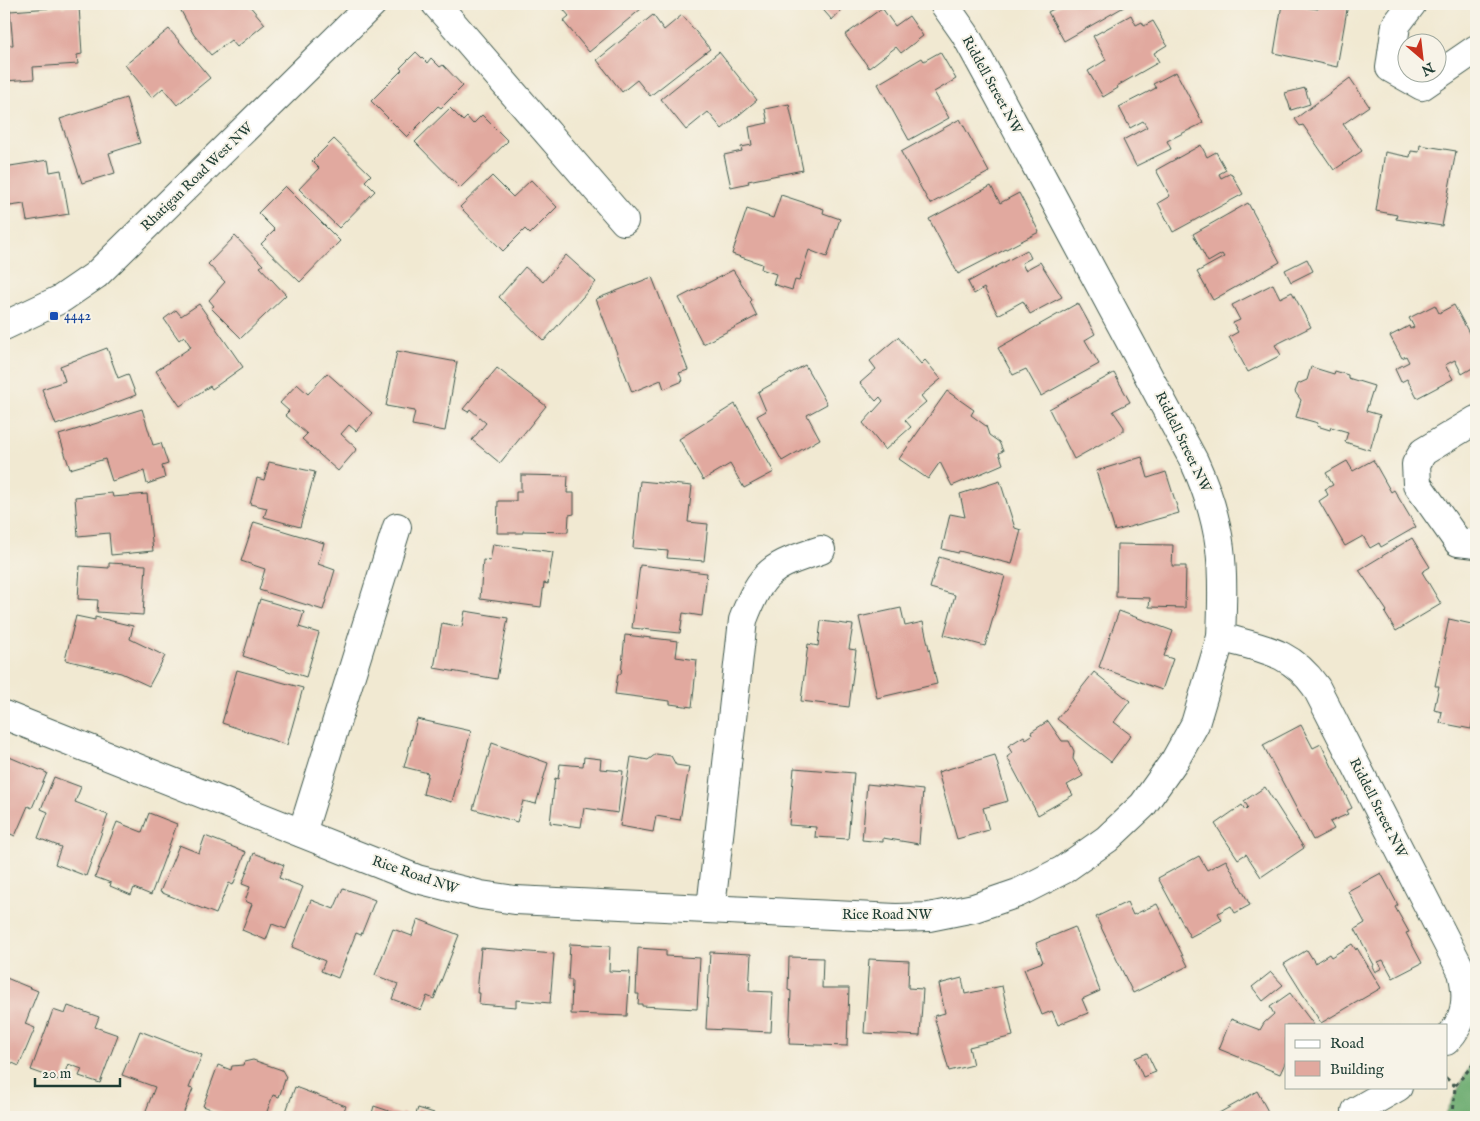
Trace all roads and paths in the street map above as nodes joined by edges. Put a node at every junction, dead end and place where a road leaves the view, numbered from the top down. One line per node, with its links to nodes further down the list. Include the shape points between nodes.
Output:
1 (372, 4): 7 (street, Rhatigan Road West NW, via 96,275 61,299)
2 (436, 4): 6 (street)
3 (944, 4): 12 (street, Riddell Street NW, via 988,76 1208,492 1218,525 1223,560)
4 (1412, 4): 5 (street, via 1396,25 1390,68 1422,86)
5 (1476, 49)
6 (624, 221)
7 (4, 326)
8 (1476, 420): 10 (street, via 1423,452 1416,464 1417,484 1458,542)
9 (397, 527): 14 (street)
10 (1476, 544)
11 (821, 550): 15 (street, via 787,561 770,571 758,585 744,620)
12 (1220, 637): 15 (street, Rice Road NW, via 1210,680 1194,724 1175,760 1143,805 1107,839 1064,870 1018,893 974,908 929,917 868,917); 16 (street, Riddell Street NW, via 1289,659 1304,670 1316,687 1462,972 1467,989 1466,1004 1463,1017)
13 (4, 715): 14 (street, Rice Road NW)
14 (302, 833): 15 (street, Rice Road NW, via 417,879 481,895 515,900)
15 (711, 908)
16 (1448, 1038)
17 (1476, 1061): 19 (path)
18 (1448, 1080): 19 (path)
19 (1455, 1086): 22 (path)
20 (1396, 1088): 21 (street)
21 (1356, 1110)
22 (1453, 1117)

